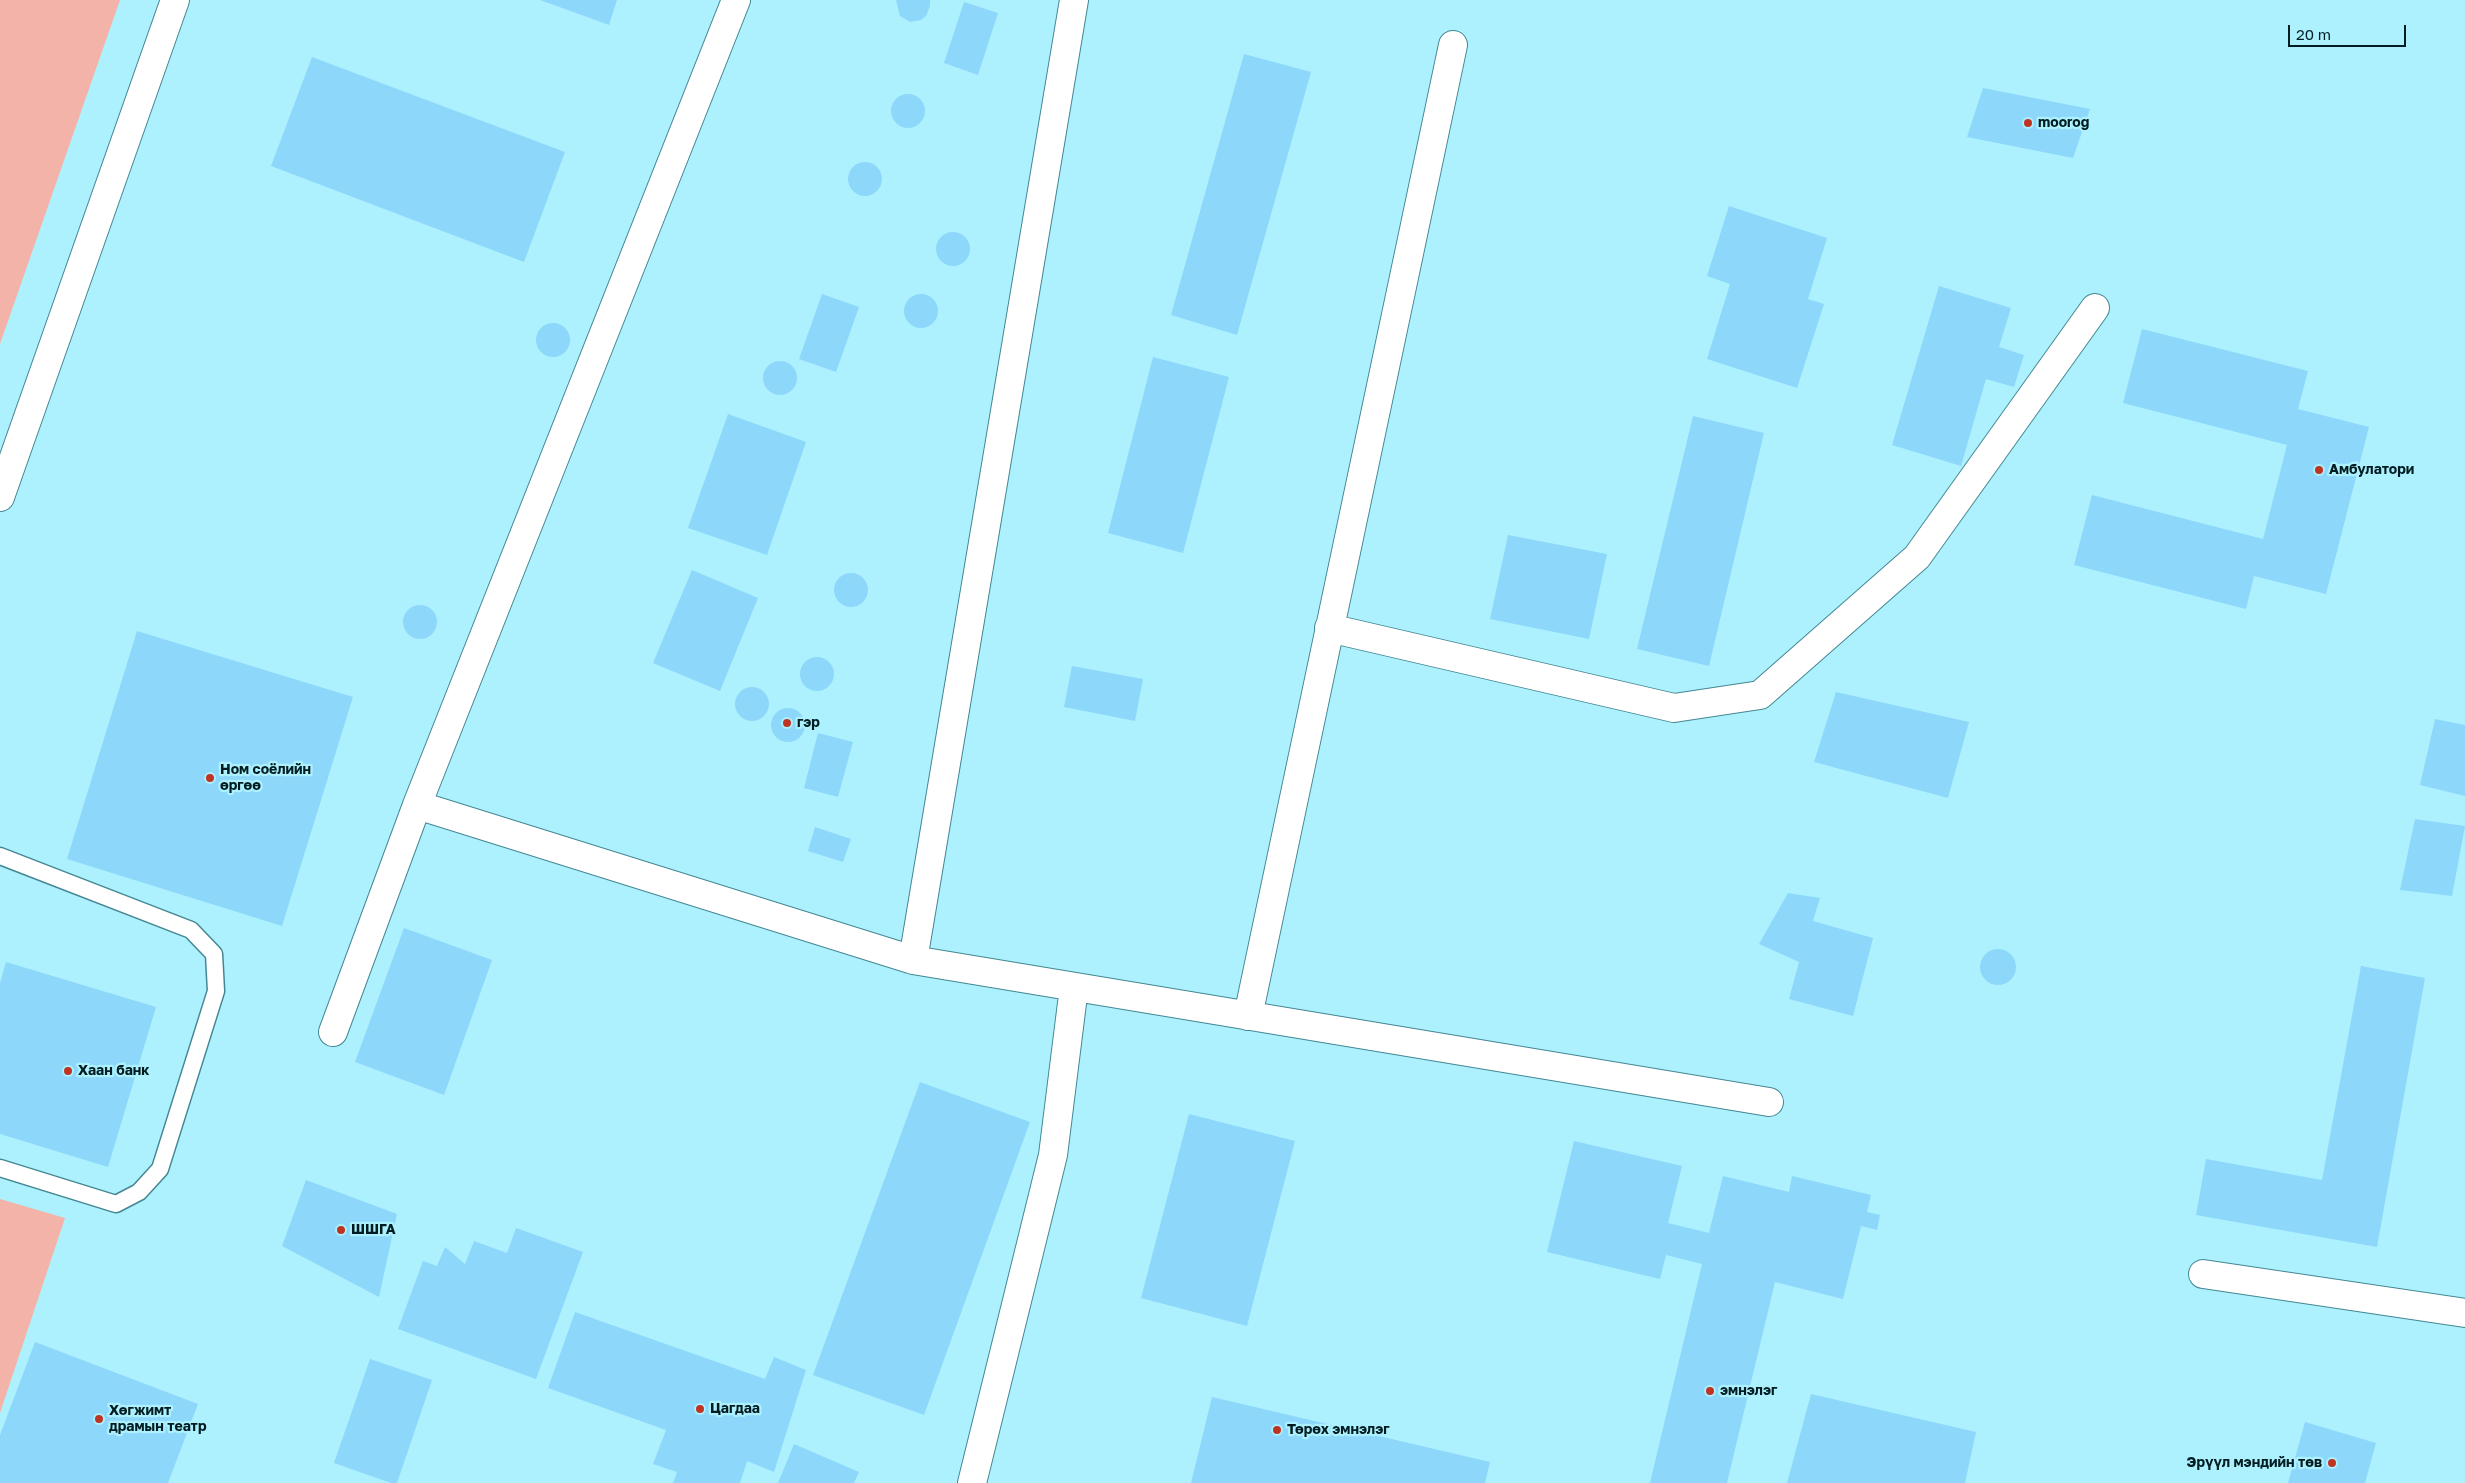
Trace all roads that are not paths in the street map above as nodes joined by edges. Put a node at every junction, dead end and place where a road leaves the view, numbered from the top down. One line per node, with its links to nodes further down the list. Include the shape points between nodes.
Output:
1 (175, 0): 6 (street)
2 (736, 0): 8 (street)
3 (1074, 0): 10 (street)
4 (1453, 45): 7 (street)
5 (2095, 308): 7 (street, via 1917,557 1760,695 1674,708)
6 (0, 497)
7 (1330, 628): 12 (street)
8 (417, 805): 10 (street); 13 (street)
9 (0, 856): 15 (lane, via 191,930 214,954 216,991 160,1169 139,1192 116,1204)
10 (912, 960): 11 (street)
11 (1074, 987): 12 (street); 18 (street, via 1054,1155)
12 (1248, 1016): 14 (street)
13 (333, 1032)
14 (1769, 1102)
15 (0, 1168)
16 (2203, 1274): 17 (street)
17 (2465, 1312)
18 (972, 1483)

